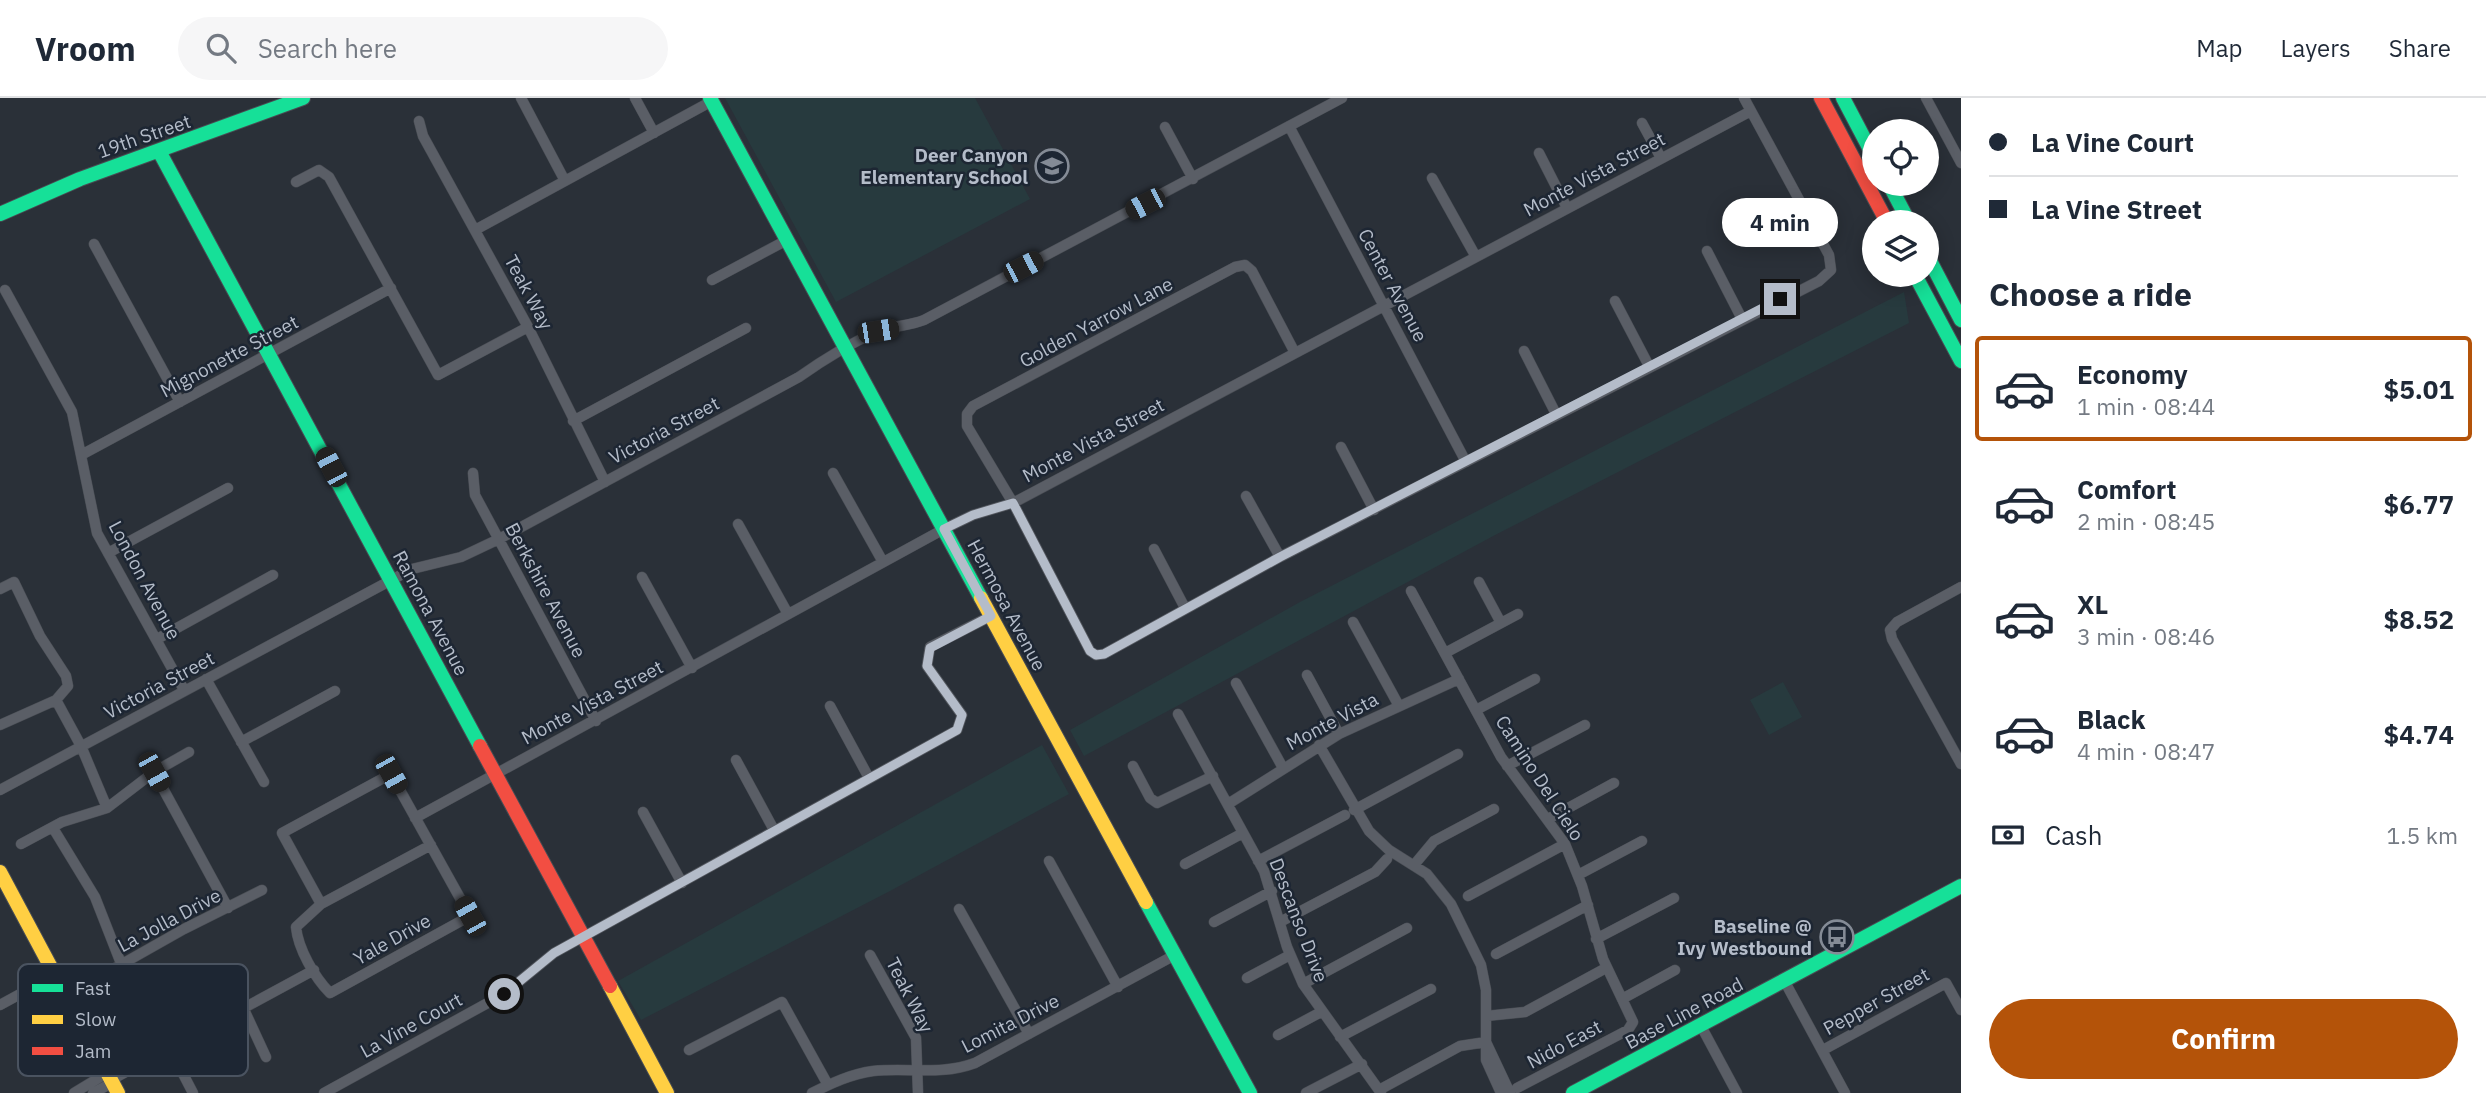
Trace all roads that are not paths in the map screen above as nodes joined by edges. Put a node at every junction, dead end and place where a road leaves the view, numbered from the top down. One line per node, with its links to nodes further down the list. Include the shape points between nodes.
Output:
1 (303, 98): 17 (street, 19th Street)
2 (521, 98): 23 (street)
3 (635, 98): 15 (street)
4 (1342, 98): 13 (street, Victoria Street)
5 (1744, 98): 10 (street)
6 (1821, 98): 26 (street)
7 (1843, 98): 16 (street)
8 (1926, 98): 20 (street)
9 (711, 100): 15 (street); 29 (street, Hermosa Avenue)
10 (1751, 111): 19 (street, Monte Vista Street); 40 (street, via 1829,255 1831,270 1819,281)
11 (419, 121): 28 (street, Teak Way)
12 (1642, 123): 19 (street)
13 (1289, 126): 22 (street, Victoria Street); 39 (street, Center Avenue)
14 (1165, 127): 22 (street)
15 (654, 133): 23 (street)
16 (1862, 134)
17 (159, 151): 27 (street, 19th Street); 47 (street, Ramona Avenue)
18 (1539, 153): 25 (street)
19 (1661, 158): 25 (street, Monte Vista Street)
20 (1961, 163)
21 (1432, 178): 32 (street)
22 (1193, 179): 44 (street, Victoria Street, via 924,320 878,331)
23 (565, 181): 28 (street)
24 (296, 182): 36 (street, via 319,170 329,177)
25 (1567, 208): 32 (street, Monte Vista Street)
26 (1882, 210)
27 (0, 214)
28 (475, 230): 42 (street, Teak Way)
29 (787, 240): 34 (street); 44 (street, Hermosa Avenue)
30 (94, 244): 50 (street)
31 (1707, 251): 40 (street)
32 (1476, 257): 39 (street, Monte Vista Street)
33 (1939, 279): 41 (street)
34 (712, 280)
35 (1921, 287): 48 (street)
36 (391, 288): 42 (street, via 438,375); 47 (street, Mignonette Street)
37 (5, 290): 54 (street, London Avenue, via 72,412)
38 (1615, 300): 49 (street)
39 (1385, 307): 46 (street, Monte Vista Street); 55 (street, Center Avenue)
40 (1742, 319): 49 (street)
41 (1961, 320)
42 (528, 327): 52 (street, Teak Way)
43 (746, 328): 52 (street)
44 (846, 348): 58 (street, Victoria Street); 64 (street, Hermosa Avenue)
45 (1524, 351): 51 (street)
46 (1294, 352): 61 (street, Monte Vista Street); 61 (street, Golden Yarrow Lane, via 1245,265 973,406 967,426)
47 (270, 354): 50 (street, Mignonette Street); 72 (street, Ramona Avenue)
48 (1961, 361)
49 (1649, 366): 51 (street)
50 (180, 402): 54 (street, Mignonette Street)
51 (1556, 414): 55 (street)
52 (573, 421): 58 (street, Teak Way)
53 (1340, 447): 62 (street)
54 (83, 454): 67 (street, London Avenue, via 92,516)
55 (1466, 462): 62 (street)
56 (473, 473): 65 (street, Berkshire Avenue, via 475,495)
57 (833, 473): 69 (street)
58 (605, 482): 65 (street, Victoria Street)
59 (228, 488): 67 (street)
60 (1246, 496): 68 (street)
61 (1013, 503): 64 (street, Monte Vista Street); 77 (street, via 1096,655)
62 (1374, 510): 68 (street)
63 (738, 524): 78 (street)
64 (944, 529): 69 (street, Monte Vista Street); 80 (street, Hermosa Avenue)
65 (499, 539): 72 (street, Victoria Street); 98 (street, Berkshire Avenue)
66 (1154, 549): 77 (street)
67 (108, 553): 83 (street, London Avenue)
68 (1280, 557): 77 (street)
69 (883, 562): 78 (street, Monte Vista Street)
70 (274, 575): 83 (street)
71 (642, 576): 85 (street)
72 (391, 580): 87 (street, Victoria Street); 113 (street, Ramona Avenue)
73 (1479, 582): 82 (street)
74 (1961, 587): 108 (street, via 1890,630)
75 (0, 589): 93 (street, via 14,582 66,676 68,686)
76 (1411, 591): 84 (street, Camino Del Cielo)
77 (1185, 608)
78 (788, 614): 85 (street, Monte Vista Street)
79 (1518, 614): 82 (street)
80 (991, 616): 115 (street, La Vine Court, via 930,648 926,657 927,666 962,715 961,725); 158 (street, Hermosa Avenue)
81 (1353, 622): 95 (street)
82 (1502, 623): 84 (street)
83 (157, 639): 91 (street, London Avenue)
84 (1445, 653): 88 (street, Camino Del Cielo)
85 (692, 668): 98 (street, Monte Vista Street)
86 (1307, 675): 101 (street)
87 (206, 679): 91 (street, Victoria Street); 102 (street)
88 (1459, 679): 95 (street, Monte Vista); 96 (street, Camino Del Cielo)
89 (1535, 679): 96 (street)
90 (1236, 682): 111 (street)
91 (184, 691): 104 (street, Victoria Street)
92 (335, 691): 102 (street)
93 (55, 700): 99 (street); 104 (street)
94 (830, 706): 115 (street)
95 (1399, 706): 101 (street, Monte Vista)
96 (1476, 710): 110 (street, Camino Del Cielo)
97 (1178, 714): 114 (street, Descanso Drive)
98 (596, 720): 113 (street, Monte Vista Street)
99 (0, 725)
100 (1585, 725): 110 (street)
101 (1339, 734): 103 (street, Monte Vista)
102 (241, 742): 116 (street)
103 (1319, 745): 111 (street, Monte Vista); 123 (street)
104 (81, 746): 118 (street, Victoria Street); 120 (street)
105 (189, 752): 112 (street)
106 (1458, 754): 123 (street)
107 (736, 760): 127 (street)
108 (1961, 764)
109 (1133, 766): 114 (street, via 1157,803)
110 (1507, 766): 125 (street, Camino Del Cielo)
111 (1283, 768): 119 (street, Monte Vista)
112 (154, 772): 120 (street); 148 (street)
113 (496, 774): 124 (street, Monte Vista Street); 153 (street, Ramona Avenue)
114 (1213, 776): 119 (street, Descanso Drive)
115 (869, 778): 127 (street, La Vine Court)
116 (264, 782)
117 (1614, 783): 125 (street)
118 (0, 790)
119 (1228, 804): 128 (street, Descanso Drive)
120 (107, 808): 126 (street)
121 (1494, 809): 137 (street, via 1434,841)
122 (643, 812): 140 (street)
123 (1349, 812): 135 (street); 137 (street, via 1375,838)
124 (415, 818): 132 (street); 146 (street, via 391,774 282,833)
125 (1549, 819): 131 (street, Camino Del Cielo)
126 (53, 828): 130 (street); 160 (street, via 95,897)
127 (774, 830): 140 (street, La Vine Court)
128 (1243, 833): 135 (street, Descanso Drive); 136 (street)
129 (1642, 841): 139 (street)
130 (21, 844)
131 (1565, 844): 139 (street, Camino Del Cielo); 144 (street)
132 (431, 845): 146 (street); 163 (street, Yale Drive, via 470,916 330,993)
133 (1387, 859): 151 (street, via 1375,872)
134 (1049, 861): 168 (street)
135 (1258, 861): 143 (street, Descanso Drive)
136 (1185, 864)
137 (1414, 864): 176 (street, via 1444,893 1479,958)
138 (0, 872): 159 (street)
139 (1578, 875): 147 (street, Camino Del Cielo)
140 (682, 883): 153 (street, La Vine Court)
141 (1961, 886): 166 (street, Base Line Road)
142 (262, 890): 148 (street, La Jolla Drive)
143 (1272, 891): 150 (street); 151 (street, Descanso Drive)
144 (1468, 896)
145 (1674, 898): 154 (street)
146 (321, 904): 163 (street, via 296,927)
147 (1588, 905): 154 (street, Camino Del Cielo); 155 (street)
148 (228, 908): 161 (street, La Jolla Drive)
149 (959, 909): 180 (street)
150 (1214, 922)
151 (1280, 922): 157 (street, Descanso Drive)
152 (1407, 929): 167 (street)
153 (583, 938): 197 (street, La Vine Court, via 534,967 504,994); 198 (street, Ramona Avenue)
154 (1596, 939): 162 (street, Camino Del Cielo)
155 (1496, 954)
156 (870, 955): 188 (street, Teak Way, via 916,1038)
157 (1290, 955): 165 (street); 167 (street, Descanso Drive)
158 (1173, 956): 168 (street, Lomita Drive); 201 (street, Hermosa Avenue)
159 (49, 964)
160 (121, 964)
161 (125, 964)
162 (1606, 968): 171 (street, Camino Del Cielo); 176 (street, via 1525,1012)
163 (314, 970): 173 (street)
164 (1675, 971): 171 (street)
165 (1247, 978)
166 (1785, 982): 178 (street, Base Line Road); 185 (street)
167 (1303, 984): 175 (street, Descanso Drive)
168 (1118, 986): 180 (street, Lomita Drive)
169 (1431, 989): 182 (street)
170 (18, 995): 172 (street)
171 (1622, 999): 179 (street, Camino Del Cielo, via 1633,1022)
172 (0, 1005)
173 (248, 1006)
174 (1961, 1010): 185 (street, Pepper Street, via 1946,983)
175 (1321, 1012): 181 (street); 182 (street, Descanso Drive)
176 (1486, 1016): 183 (street)
177 (248, 1023): 186 (street)
178 (1701, 1026): 204 (street, Base Line Road); 205 (street)
179 (1628, 1030): 193 (street, Nido East)
180 (1029, 1034): 188 (street, Lomita Drive, via 954,1071)
181 (1278, 1035)
182 (1340, 1037): 187 (street, Descanso Drive)
183 (1486, 1042): 192 (street, via 1460,1046); 193 (street); 203 (street, via 1485,1054)
184 (689, 1050): 191 (street, via 782,1002)
185 (1823, 1050): 206 (street)
186 (266, 1057)
187 (1362, 1063): 192 (street, Descanso Drive); 202 (street)
188 (916, 1072): 191 (street, Lomita Drive, via 874,1071); 200 (street, Teak Way)
189 (184, 1076): 196 (street)
190 (112, 1082): 194 (street); 195 (street)
191 (828, 1085): 199 (street, Lomita Drive)
192 (1380, 1091)
193 (1513, 1091)
194 (74, 1093)
195 (93, 1093)
196 (193, 1093)
197 (324, 1093)
198 (667, 1093)
199 (812, 1093)
200 (918, 1093)
201 (1250, 1093)
202 (1306, 1093)
203 (1501, 1093)
204 (1573, 1093)
205 (1735, 1093)
206 (1845, 1093)

